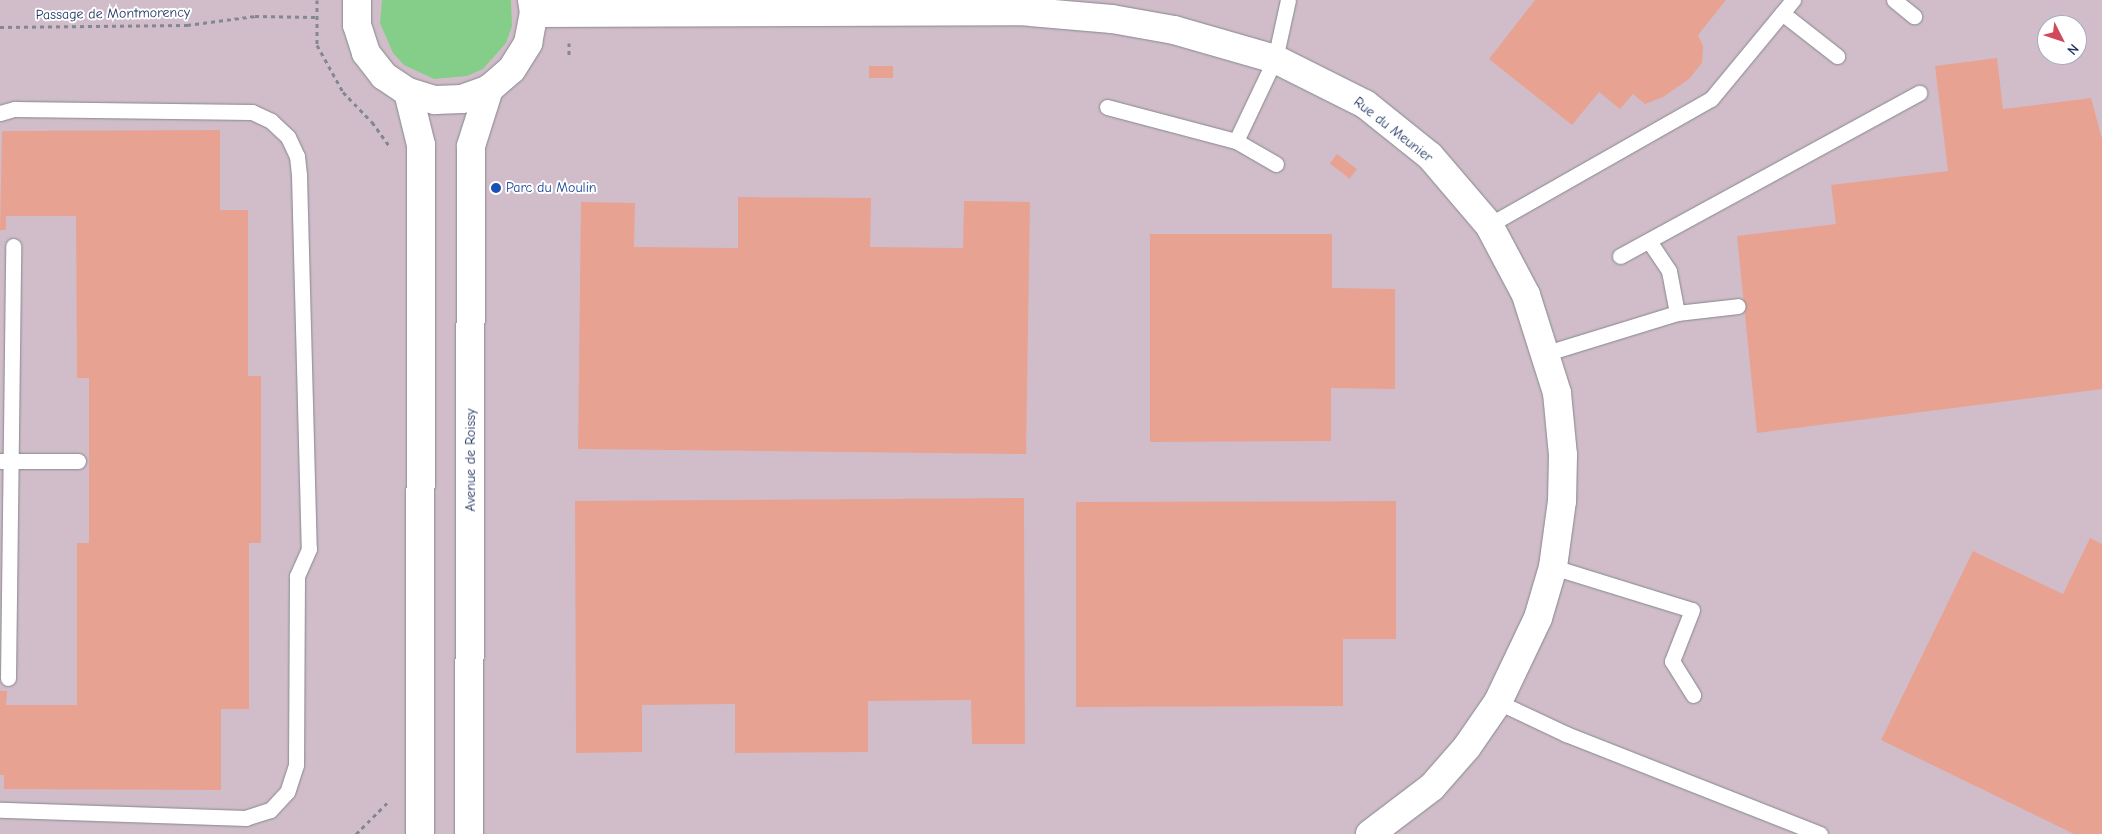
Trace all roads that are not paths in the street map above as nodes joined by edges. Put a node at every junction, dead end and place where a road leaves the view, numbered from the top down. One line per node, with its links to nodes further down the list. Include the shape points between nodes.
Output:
1 (357, 0): 12 (street, via 357,25 366,53 384,76)
2 (1288, 0): 10 (lane)
3 (1793, 0): 7 (lane)
4 (1894, 0): 8 (lane)
5 (533, 6): 6 (street, Rue du Meunier); 11 (street, via 528,43 512,70)
6 (1020, 6): 10 (street, Rue du Meunier, via 1156,27)
7 (1782, 12): 9 (lane); 18 (lane, via 1711,99)
8 (1914, 16)
9 (1837, 56)
10 (1274, 59): 16 (lane); 18 (street, Rue du Meunier, via 1365,104 1430,156)
11 (488, 89): 12 (street, via 462,99 435,100); 33 (street, Avenue de Roissy, via 471,146)
12 (408, 92): 32 (street, via 421,145)
13 (1919, 93): 19 (lane)
14 (1107, 107): 16 (lane)
15 (0, 113): 31 (lane, via 14,109 252,112 271,121 288,137 297,156 299,175 309,549 297,576 296,765 287,792 270,810 246,818)
16 (1236, 141): 17 (lane)
17 (1276, 164)
18 (1488, 226): 24 (street, Rue du Meunier, via 1526,296)
19 (1649, 241): 21 (lane); 23 (lane, via 1670,271)
20 (13, 246): 25 (lane)
21 (1620, 256)
22 (1738, 306): 23 (lane)
23 (1677, 313): 24 (lane)
24 (1547, 353): 27 (street, Rue du Meunier, via 1557,393 1563,455 1562,501)
25 (5, 461): 26 (lane); 28 (lane)
26 (78, 461)
27 (1552, 566): 29 (lane, via 1692,610 1672,661); 30 (street, Rue du Meunier, via 1538,618)
28 (8, 678)
29 (1693, 695)
30 (1498, 702): 34 (street, Rue du Meunier, via 1432,787); 35 (lane, via 1566,734)
31 (0, 810)
32 (420, 834)
33 (469, 834)
34 (1370, 834)
35 (1820, 834)

